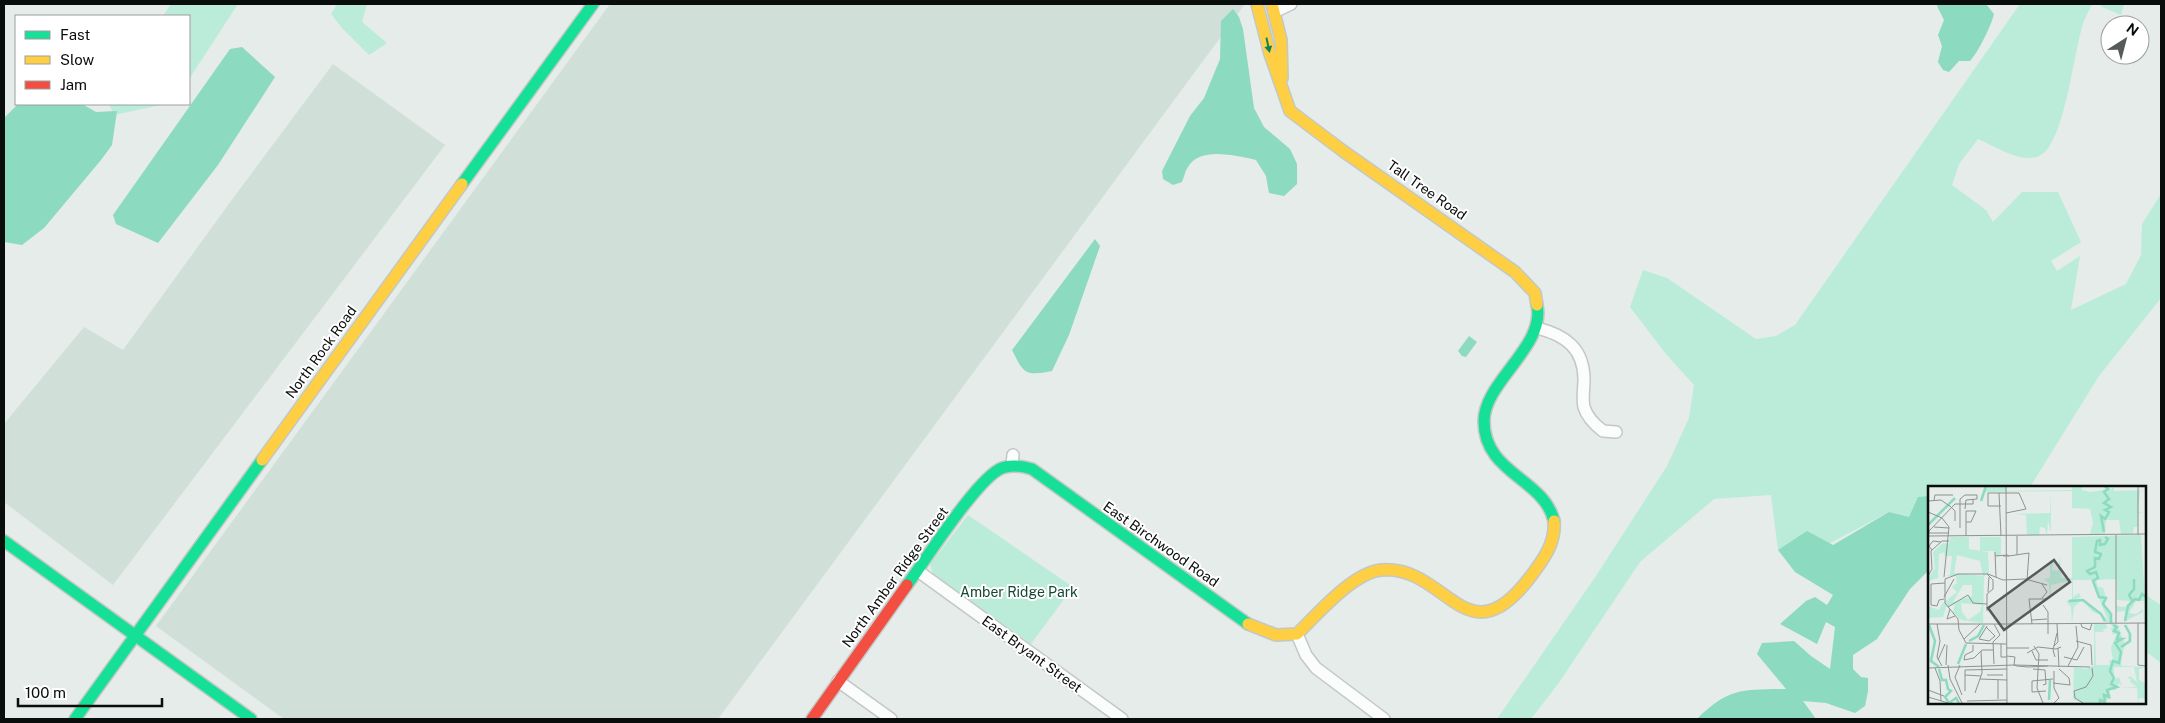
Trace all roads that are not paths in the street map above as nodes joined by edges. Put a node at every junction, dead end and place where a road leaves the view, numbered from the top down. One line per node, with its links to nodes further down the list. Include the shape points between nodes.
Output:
1 (593, 4): 12 (street, North Rock Road)
2 (1257, 4): 5 (street, Tall Tree Road, one-way to 5)
3 (1291, 4): 4 (street)
4 (1273, 8): 5 (street, Tall Tree Road, via 1283,62)
5 (1281, 87): 6 (street, Tall Tree Road, via 1290,111 1304,123 1523,278 1537,302 1539,318)
6 (1536, 328): 7 (street, via 1560,335 1578,352 1583,369 1584,407 1603,432); 11 (street, via 1490,399 1484,422 1485,437 1491,451 1543,498 1555,523 1550,546 1521,589 1501,609 1477,613 1464,609 1416,576 1397,569 1377,569 1351,582)
7 (1616, 432)
8 (1013, 460): 10 (street, North Amber Ridge Street, via 988,475); 11 (street, East Birchwood Road, via 1032,469 1244,622 1268,635)
9 (4, 541): 12 (street)
10 (918, 571): 13 (street, North Amber Ridge Street); 18 (street, East Bryant Street)
11 (1297, 634): 19 (street, via 1316,668)
12 (135, 637): 14 (street, North Rock Road); 15 (street)
13 (838, 681): 16 (street, North Amber Ridge Street); 17 (street)
14 (75, 719)
15 (251, 719)
16 (812, 719)
17 (891, 719)
18 (1122, 719)
19 (1384, 719)

